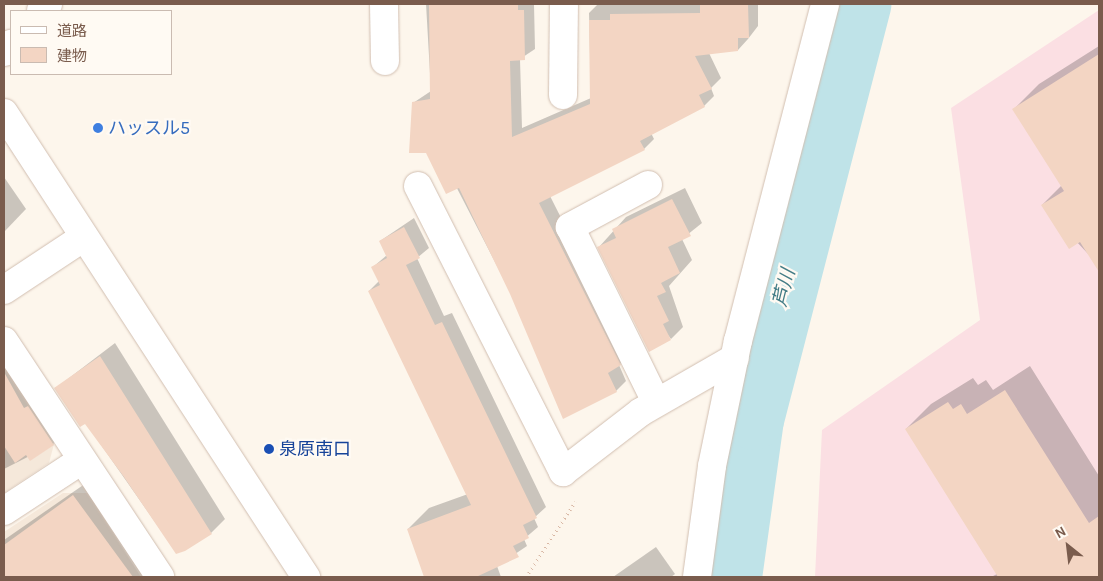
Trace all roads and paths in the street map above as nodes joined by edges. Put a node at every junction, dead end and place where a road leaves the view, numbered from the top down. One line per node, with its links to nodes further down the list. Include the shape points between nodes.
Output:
1 (384, 4): 4 (street)
2 (564, 4): 5 (street)
3 (825, 4): 12 (street)
4 (385, 61)
5 (563, 95)
6 (4, 113): 9 (street)
7 (648, 185): 13 (street, via 570,227)
8 (418, 186): 13 (street, via 563,472)
9 (84, 237): 10 (street); 17 (street)
10 (4, 290)
11 (4, 341): 14 (street)
12 (735, 358): 13 (street); 18 (street, via 712,466)
13 (656, 402)
14 (82, 460): 15 (street); 16 (street)
15 (4, 511)
16 (160, 577)
17 (306, 577)
18 (697, 577)

